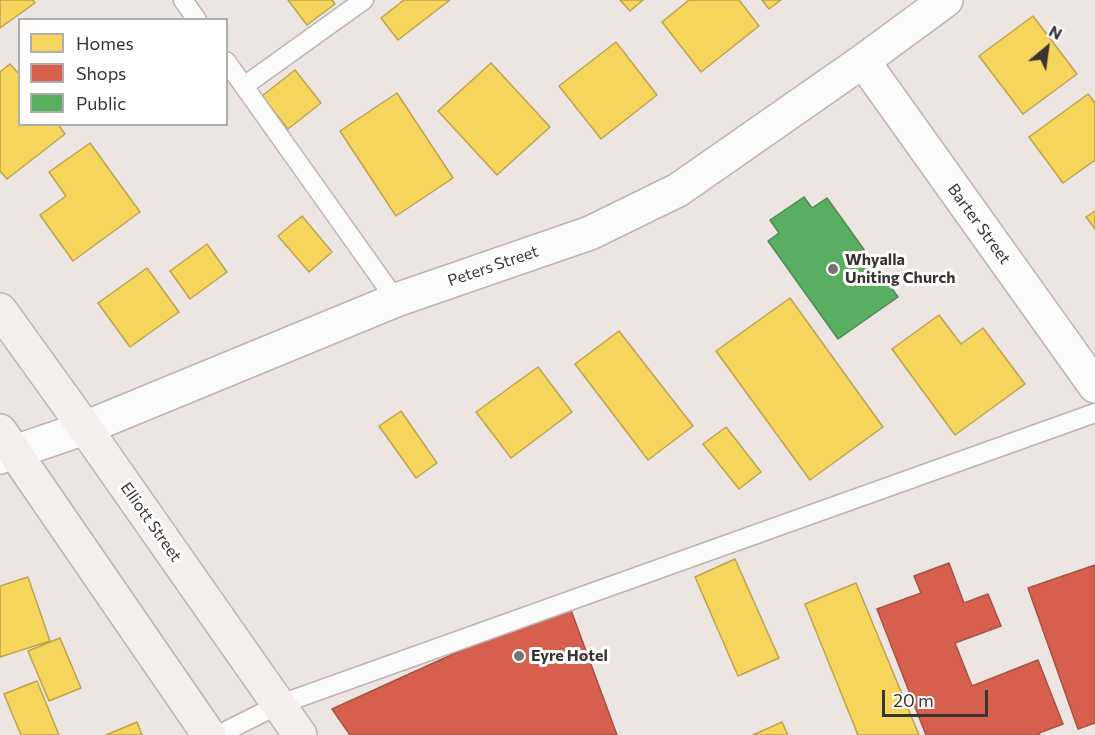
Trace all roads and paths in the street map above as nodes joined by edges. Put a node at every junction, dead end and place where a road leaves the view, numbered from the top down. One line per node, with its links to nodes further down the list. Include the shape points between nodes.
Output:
1 (183, 0): 4 (lane)
2 (364, 0): 7 (lane)
3 (946, 0): 5 (street, Peters Street)
4 (196, 18)
5 (863, 62): 8 (street, Peters Street, via 678,190 591,233); 10 (street, Barter Street)
6 (228, 64): 7 (lane)
7 (244, 86): 8 (lane)
8 (396, 300): 12 (street, Peters Street)
9 (0, 310): 12 (main road, Elliott Street)
10 (1095, 386)
11 (1095, 414): 14 (lane)
12 (86, 428): 13 (street, Peters Street); 14 (main road, Elliott Street)
13 (5, 446): 15 (main road)
14 (278, 705): 16 (lane); 17 (main road, Elliott Street)
15 (209, 735)
16 (218, 735)
17 (300, 735)

